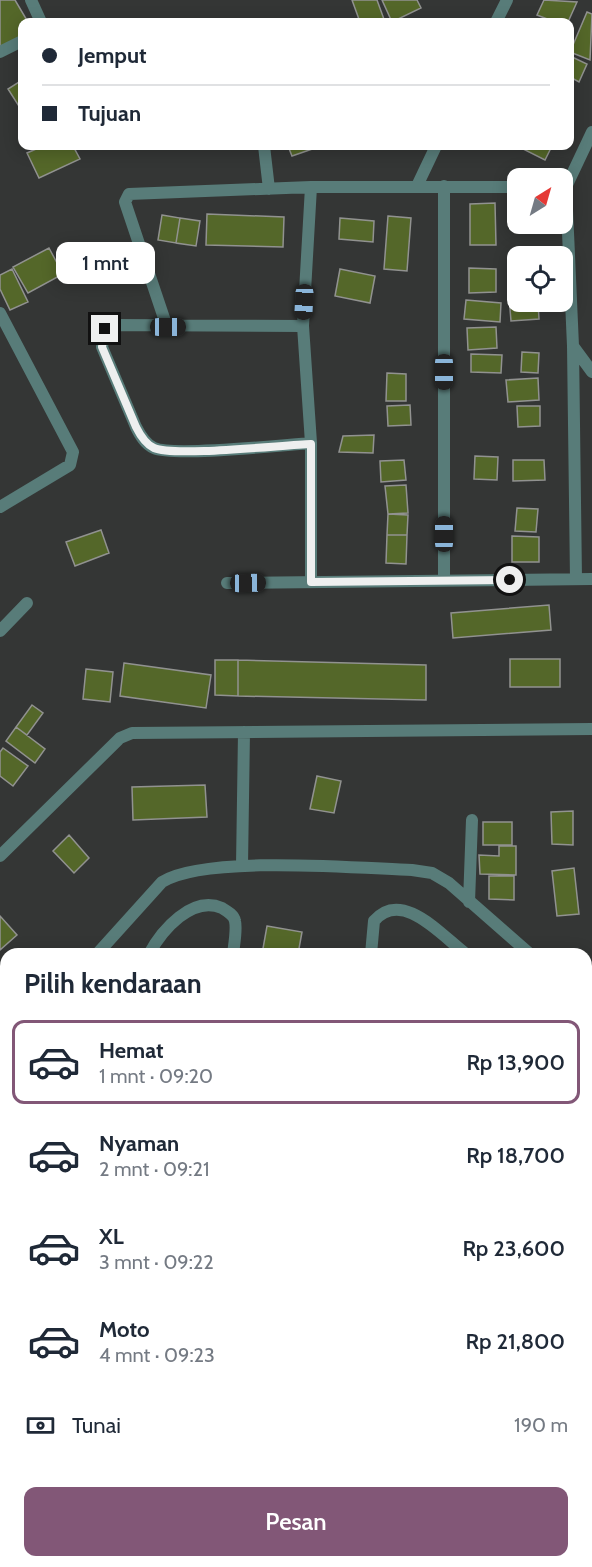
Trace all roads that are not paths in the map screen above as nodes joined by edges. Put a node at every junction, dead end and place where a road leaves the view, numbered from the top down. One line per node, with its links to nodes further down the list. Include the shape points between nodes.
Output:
1 (31, 0): 3 (street)
2 (507, 0): 4 (street)
3 (39, 18)
4 (498, 18)
5 (18, 43): 6 (street)
6 (0, 52)
7 (592, 132): 10 (street)
8 (264, 150): 15 (street)
9 (434, 150): 11 (street)
10 (573, 169)
11 (417, 186): 12 (street); 13 (street)
12 (444, 186): 14 (street); 26 (street)
13 (311, 187): 15 (street); 18 (street)
14 (507, 187)
15 (269, 189): 19 (street, via 135,193 126,199)
16 (567, 234): 20 (street)
17 (0, 313): 23 (street, via 74,452 66,468)
18 (303, 326): 19 (street); 22 (street)
19 (168, 327): 22 (street, via 111,325 102,337 102,347 136,427 153,448 180,451)
20 (573, 346): 21 (street); 24 (street)
21 (592, 372)
22 (311, 444): 27 (street)
23 (0, 507)
24 (576, 579): 25 (street); 26 (street)
25 (592, 579)
26 (444, 581): 27 (street)
27 (311, 582): 28 (street)
28 (227, 583)
29 (27, 603): 30 (street)
30 (0, 631)
31 (592, 729): 32 (street)
32 (244, 732): 34 (street, via 132,733 120,738); 35 (street)
33 (472, 820): 36 (street)
34 (0, 856)
35 (243, 866): 36 (street, via 432,873); 37 (street, via 174,874 162,882)
36 (469, 902): 42 (street)
37 (102, 948)
38 (154, 948): 39 (street, via 189,910 218,906 235,921)
39 (233, 948)
40 (372, 948): 41 (street, via 374,921 395,908 413,912)
41 (458, 948)
42 (523, 948)

